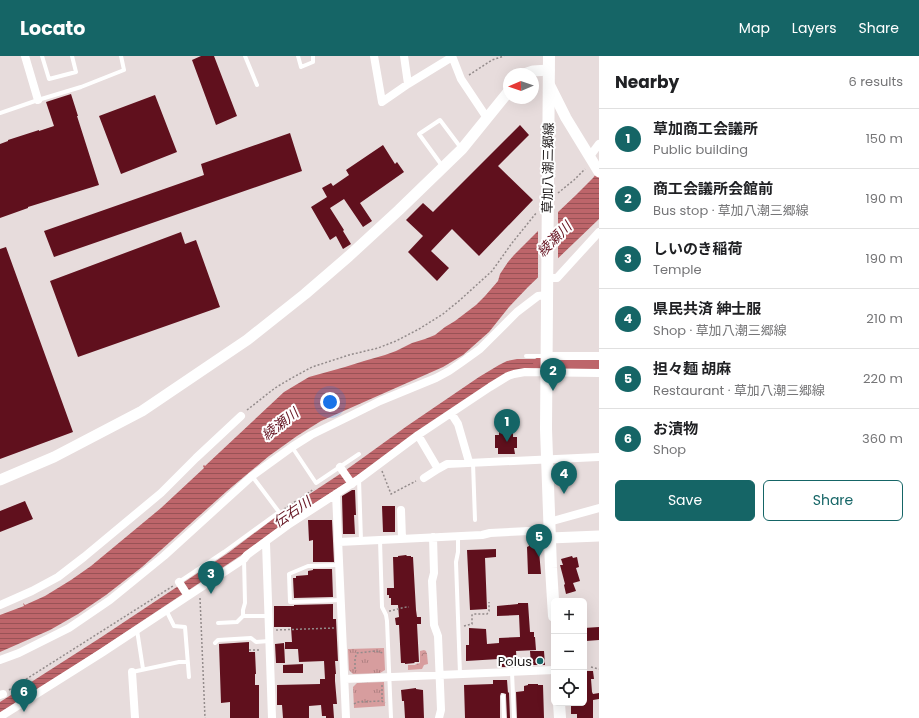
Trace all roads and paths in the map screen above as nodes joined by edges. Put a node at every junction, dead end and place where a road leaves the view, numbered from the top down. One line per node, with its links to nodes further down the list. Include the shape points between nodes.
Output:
1 (25, 56): 20 (street)
2 (42, 56): 3 (lane, via 49,79 76,72)
3 (72, 56)
4 (121, 56): 20 (lane, via 124,70)
5 (245, 56): 17 (lane)
6 (298, 56): 7 (lane, via 301,67 313,62)
7 (313, 56)
8 (374, 56): 16 (street, via 382,102)
9 (404, 56): 16 (street)
10 (452, 56): 15 (street); 16 (street)
11 (504, 56): 15 (path, via 492,60)
12 (549, 56): 13 (main road, 草加八潮三郷線)
13 (549, 70): 14 (street); 18 (main road, 草加八潮三郷線)
14 (539, 71)
15 (461, 80): 22 (street)
16 (408, 84)
17 (257, 85)
18 (550, 86): 25 (street); 27 (main road, 草加八潮三郷線)
19 (503, 98): 22 (street)
20 (38, 100): 21 (lane)
21 (0, 113)
22 (487, 118): 24 (street)
23 (599, 144): 25 (street)
24 (462, 149): 26 (street); 26 (lane, via 440,120 419,134)
25 (594, 163): 27 (path, via 558,192)
26 (443, 167): 50 (street, via 349,256 247,340 142,411 54,457)
27 (548, 193): 28 (main road, 草加八潮三郷線)
28 (548, 208): 30 (main road, 草加八潮三郷線); 37 (path, via 540,209 492,271 443,314 396,341 312,367 275,388)
29 (599, 232): 30 (street, via 557,278)
30 (548, 280): 31 (main road, 草加八潮三郷線)
31 (548, 295): 34 (main road, 草加八潮三郷線); 39 (street, via 538,296 517,312 480,349 449,371 352,414)
32 (526, 356): 34 (lane)
33 (599, 356): 34 (street)
34 (547, 364): 35 (street); 36 (street, via 508,376); 42 (main road, 草加八潮三郷線)
35 (599, 373)
36 (451, 413): 38 (street); 43 (street, via 458,424)
37 (241, 416): 75 (street, via 161,493 84,557 58,577)
38 (418, 435): 44 (street); 46 (street)
39 (292, 447): 47 (street); 51 (lane)
40 (359, 454): 45 (lane)
41 (599, 457): 42 (street)
42 (546, 459): 43 (street); 58 (main road, 草加八潮三郷線)
43 (471, 462): 46 (street, via 447,464); 57 (lane)
44 (379, 464): 48 (path, via 391,494); 49 (street)
45 (341, 468): 51 (lane, via 316,483); 52 (street)
46 (438, 469): 48 (street)
47 (252, 476): 56 (lane); 89 (street, via 164,556 110,600 69,628)
48 (424, 478)
49 (359, 479): 52 (street); 64 (lane)
50 (0, 480)
51 (315, 480): 56 (path, via 314,489)
52 (351, 483): 53 (street)
53 (336, 494): 65 (street); 66 (street)
54 (599, 508): 58 (street)
55 (401, 510): 62 (street)
56 (279, 512): 69 (lane)
57 (475, 520)
58 (550, 530): 59 (street); 60 (street); 72 (main road, 草加八潮三郷線)
59 (458, 536): 61 (street); 98 (lane, via 456,562)
60 (599, 536)
61 (433, 537): 62 (street); 99 (street, via 432,581)
62 (402, 539): 63 (street)
63 (380, 540): 64 (street); 101 (lane, via 382,607 387,621)
64 (361, 541): 66 (street)
65 (265, 542): 67 (street); 78 (street)
66 (339, 542): 68 (street)
67 (244, 559): 70 (street); 77 (lane, via 246,603)
68 (340, 565): 73 (street); 73 (lane, via 308,566 289,574 290,602)
69 (179, 582): 71 (street); 104 (path)
70 (200, 588): 71 (street); 112 (path)
71 (188, 596): 76 (street)
72 (553, 598)
73 (341, 600): 81 (street)
74 (489, 602): 80 (path, via 487,614 473,614 472,624)
75 (0, 605)
76 (166, 610): 82 (street); 90 (lane, via 174,626 186,626)
77 (243, 616): 78 (lane); 79 (lane, via 237,622)
78 (268, 616): 83 (street)
79 (218, 623)
80 (461, 626)
81 (342, 628): 83 (path); 102 (street)
82 (136, 629): 92 (lane); 110 (street)
83 (269, 631): 84 (street)
84 (269, 641): 85 (lane, via 256,642 251,638 218,640); 113 (street)
85 (215, 643)
86 (249, 650): 87 (path)
87 (261, 650)
88 (384, 654): 93 (path, via 358,653 355,658)
89 (0, 660)
90 (188, 662): 92 (lane); 100 (lane)
91 (587, 667): 94 (path)
92 (143, 669): 96 (lane)
93 (355, 669)
94 (599, 669)
95 (551, 670): 97 (street)
96 (132, 672): 111 (street)
97 (512, 672): 98 (street); 118 (lane)
98 (460, 674): 99 (street)
99 (439, 675): 101 (street); 116 (street)
100 (189, 677)
101 (389, 677): 102 (street); 107 (lane)
102 (345, 679): 114 (street)
103 (382, 683): 106 (path)
104 (2, 695)
105 (503, 696): 117 (lane)
106 (382, 701): 107 (path); 108 (path, via 357,702)
107 (390, 704): 115 (lane)
108 (353, 705)
109 (559, 706): 119 (main road)
110 (0, 718)
111 (135, 718)
112 (205, 718)
113 (272, 718)
114 (346, 718)
115 (391, 718)
116 (439, 718)
117 (504, 718)
118 (514, 718)
119 (560, 718)

